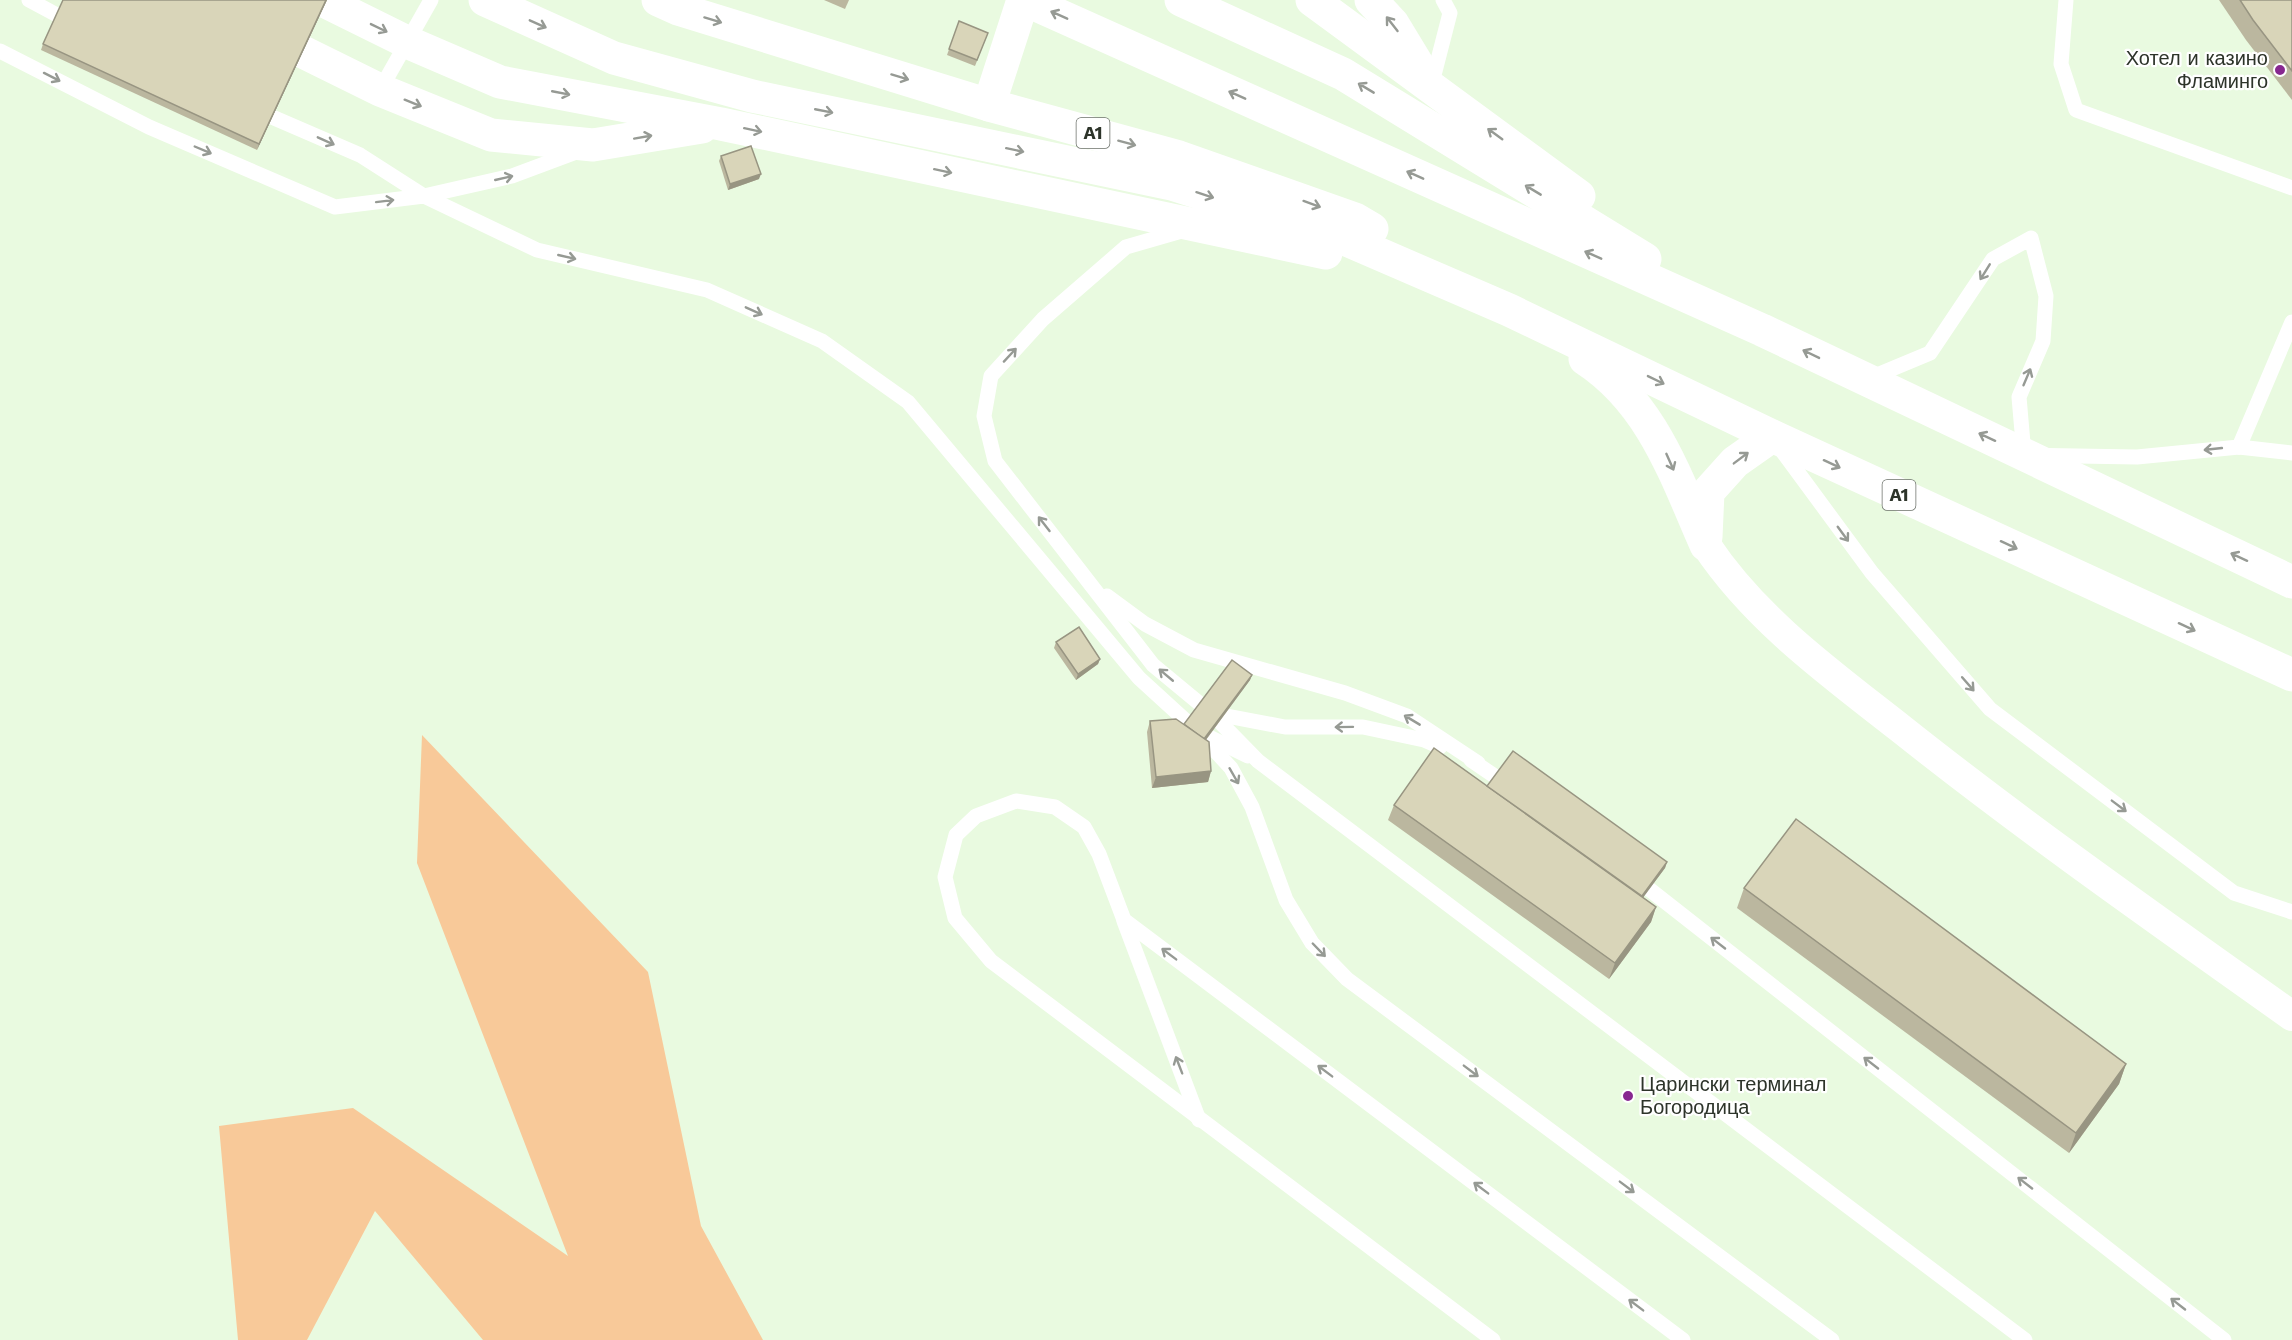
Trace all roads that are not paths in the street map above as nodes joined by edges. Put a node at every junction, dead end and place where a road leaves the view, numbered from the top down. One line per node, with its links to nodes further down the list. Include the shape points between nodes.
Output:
1 (29, 0): 12 (lane)
2 (431, 0): 13 (lane)
3 (485, 0): 25 (highway, one-way to 25, via 614,58 752,96 1172,184 1347,240)
4 (658, 0): 18 (highway, A1, one-way to 18)
5 (1024, 0): 18 (highway); 27 (highway, one-way to 5)
6 (1181, 0): 27 (highway, one-way to 6, via 1343,74)
7 (1312, 0): 16 (highway)
8 (1371, 0): 16 (highway, one-way to 8, via 1393,24)
9 (1443, 0): 16 (lane, via 1450,13)
10 (2066, 0): 22 (lane, via 2061,64 2076,110)
11 (326, 2): 13 (highway, one-way to 13)
12 (57, 15)
13 (407, 42): 17 (lane); 20 (highway, one-way to 20, via 500,82)
14 (0, 51): 23 (lane, one-way to 23, via 149,127 335,207)
15 (303, 52): 17 (highway)
16 (1431, 87): 27 (highway, one-way to 16)
17 (380, 90): 21 (highway, one-way to 21, via 491,135)
18 (989, 105): 25 (highway, A1, one-way to 25, via 1179,157 1354,219)
19 (272, 117): 23 (lane, one-way to 23, via 360,155)
20 (722, 124): 21 (highway, one-way to 20); 24 (highway, one-way to 24)
21 (593, 146): 23 (lane, one-way to 21, via 512,176)
22 (2292, 188)
23 (424, 196): 38 (lane, one-way to 38, via 537,250 707,290 822,341 908,402 1139,678)
24 (1200, 226): 25 (highway, via 1339,256); 35 (lane, one-way to 24, via 995,461 984,416 990,376 1043,319 1126,247)
25 (1509, 309): 29 (highway, A1, one-way to 29); 33 (highway, one-way to 33, via 1608,375 1658,437)
26 (2292, 322): 30 (lane)
27 (1762, 330): 28 (highway, one-way to 27)
28 (1866, 380): 32 (highway, one-way to 28); 32 (lane, one-way to 28, via 2019,397 2043,341 2046,296 2031,238 1993,259 1930,353)
29 (1772, 436): 33 (highway, one-way to 29, via 1708,492 1735,462); 36 (highway, A1, one-way to 36); 43 (lane, one-way to 43, via 1872,573 1990,709 2234,893)
30 (2239, 447): 31 (lane); 32 (lane, one-way to 32, via 2137,457)
31 (2292, 453)
32 (2024, 455): 34 (highway, one-way to 32)
33 (1706, 545): 45 (street, via 1729,580 1819,664 1989,798)
34 (2292, 582)
35 (1092, 585): 37 (lane, one-way to 35, via 1153,665); 40 (lane, one-way to 35, via 1407,716 1345,693 1194,650 1145,624)
36 (2292, 675)
37 (1211, 713): 39 (lane); 40 (lane, one-way to 37, via 1424,740 1363,727 1285,728)
38 (1197, 731): 39 (lane); 49 (lane, one-way to 49, via 1231,768 1252,807 1286,900 1312,943 1347,979)
39 (1258, 762): 50 (lane)
40 (1478, 763): 41 (lane)
41 (1496, 777)
42 (1649, 889): 51 (lane, one-way to 42)
43 (2292, 912)
44 (1124, 920): 46 (lane, one-way to 44); 46 (lane, via 1099,854 1084,827 1055,807 1016,801 976,816 956,835 945,877 955,918 991,961); 48 (lane, one-way to 44)
45 (2292, 1016)
46 (1199, 1120): 47 (lane)
47 (1494, 1340)
48 (1683, 1340)
49 (1832, 1340)
50 (2025, 1340)
51 (2224, 1340)

